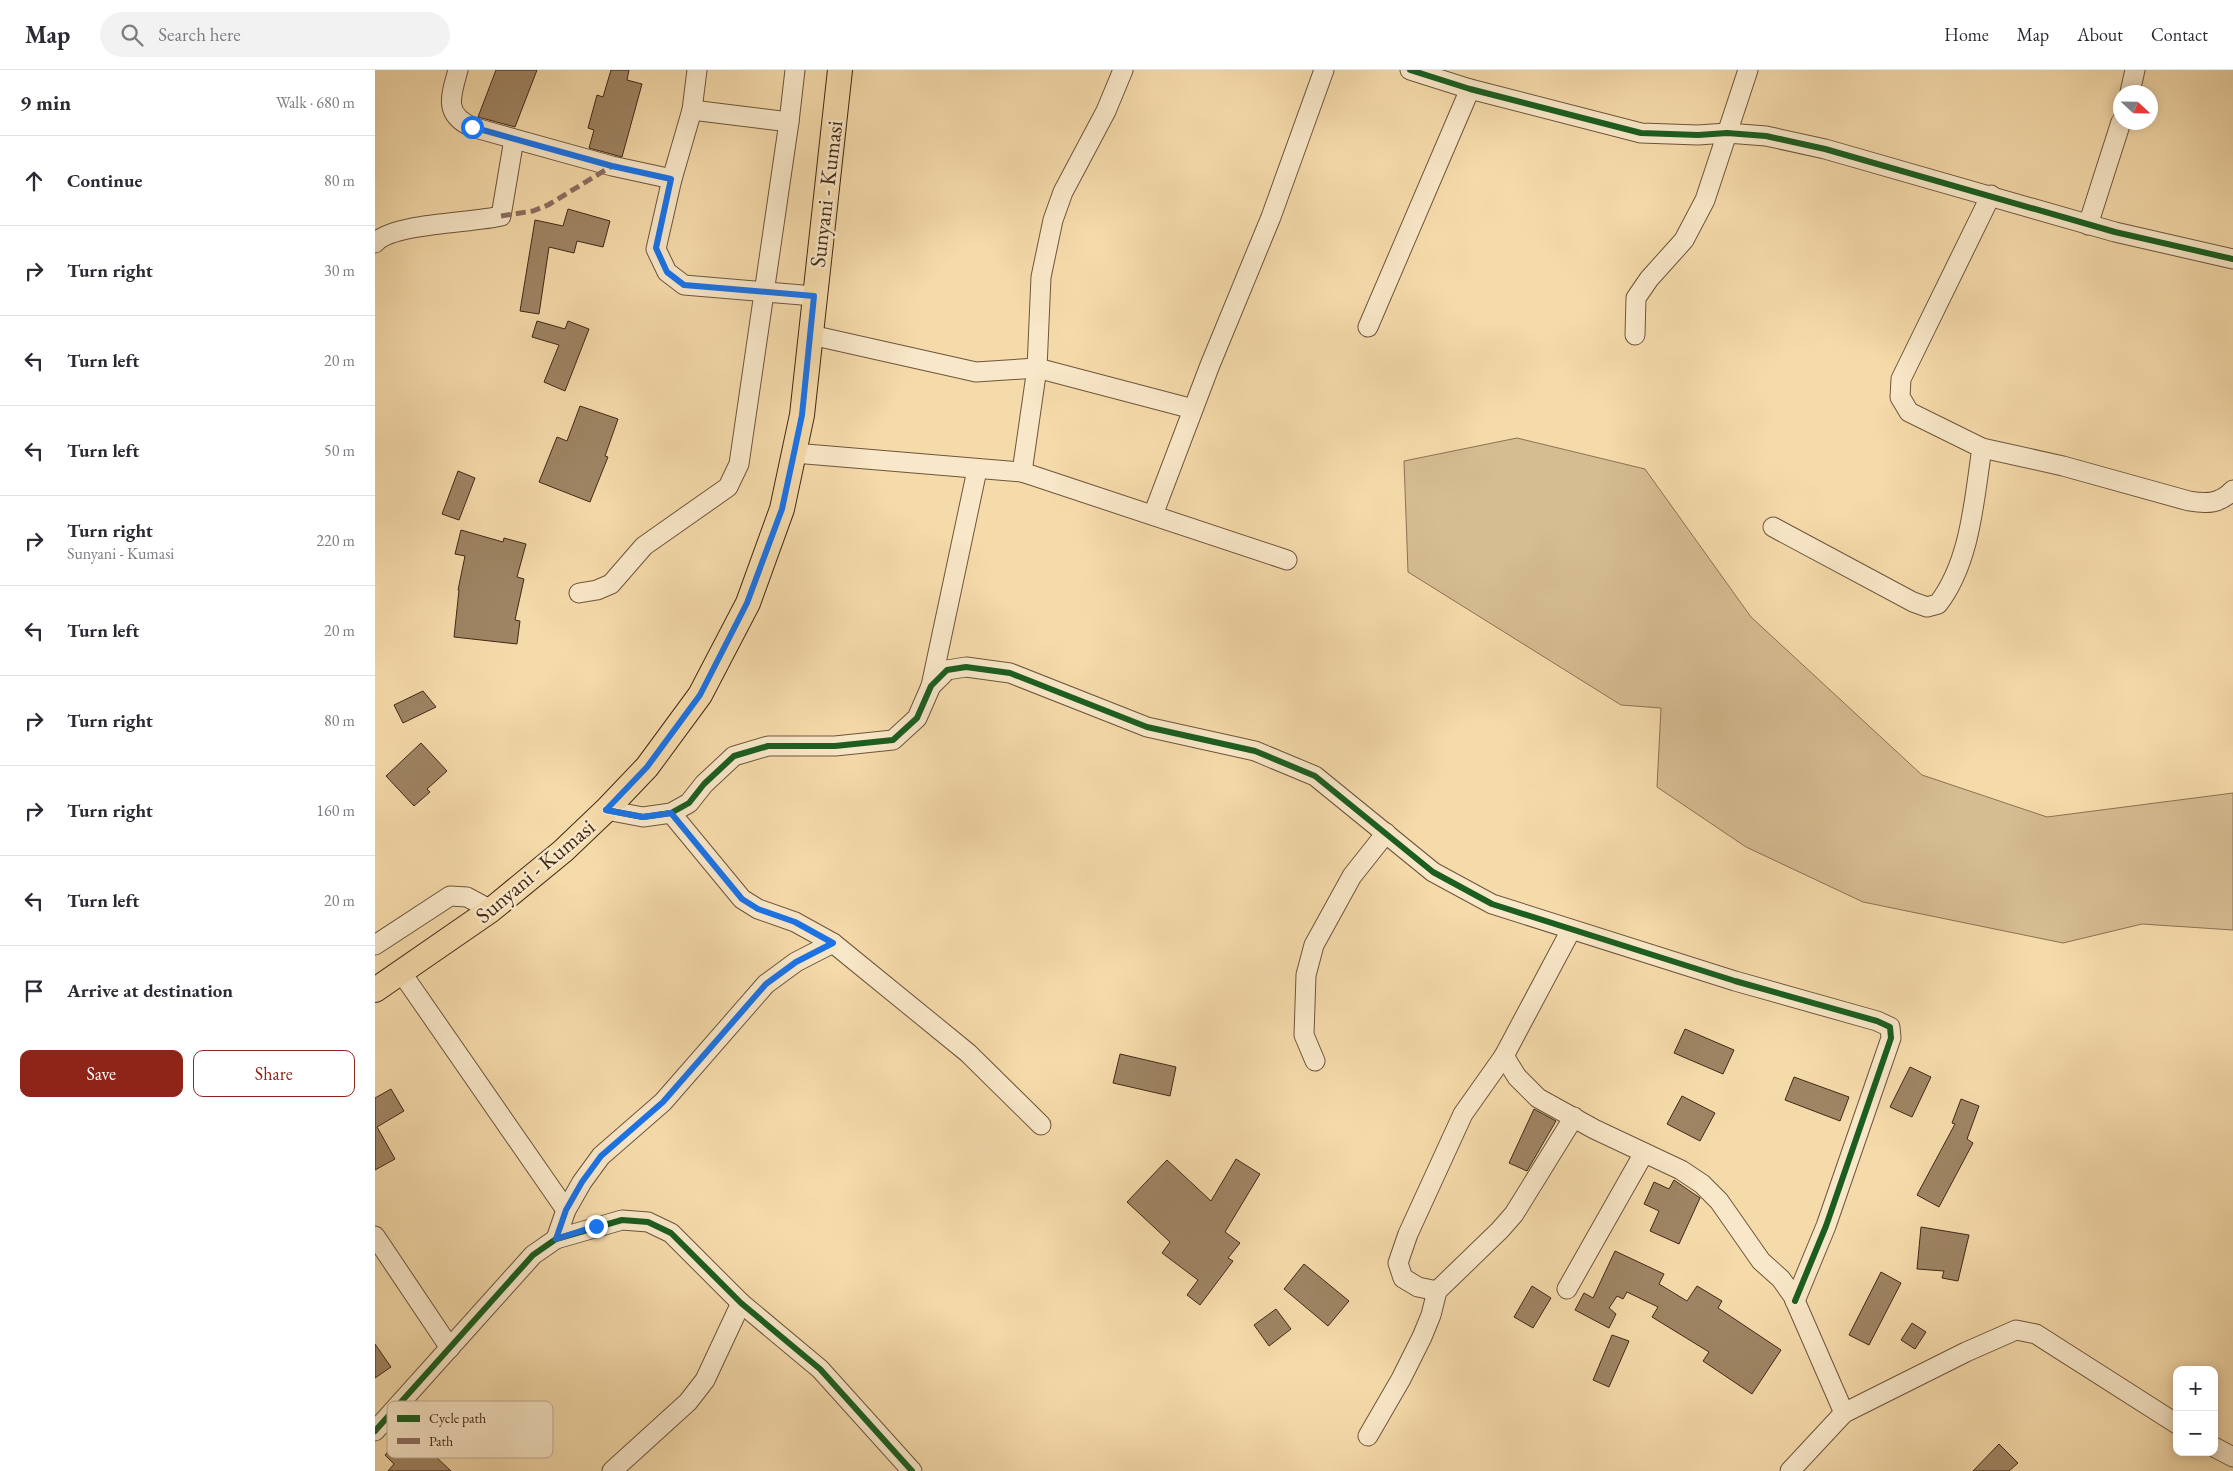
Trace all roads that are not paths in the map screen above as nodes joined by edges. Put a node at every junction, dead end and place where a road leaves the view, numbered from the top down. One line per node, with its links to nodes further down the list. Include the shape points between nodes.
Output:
1 (458, 70): 16 (street, via 451,109 458,121)
2 (697, 70): 12 (street)
3 (795, 70): 13 (street)
4 (840, 70): 23 (main road, Sunyani - Kumasi)
5 (1123, 70): 27 (street, via 1106,111 1063,192 1053,220 1041,277)
6 (1324, 70): 28 (street, via 1271,217)
7 (1410, 70): 11 (street)
8 (1748, 70): 15 (street)
9 (2135, 70): 10 (street)
10 (2131, 85)
11 (1469, 90): 15 (street, via 1641,133 1698,136); 24 (street)
12 (692, 110): 13 (street); 17 (street)
13 (789, 122): 22 (street)
14 (2118, 130): 19 (street)
15 (1727, 133): 18 (street, via 1766,136 1825,149); 26 (street, via 1705,200 1684,240 1636,298)
16 (514, 139): 17 (street); 20 (street, via 501,216 401,230 380,237)
17 (671, 179): 22 (street, via 656,248 667,272 684,285)
18 (1991, 195): 19 (street); 29 (street, via 1901,379 1900,397 1909,412)
19 (2088, 225): 21 (street)
20 (375, 243)
21 (2233, 259)
22 (764, 291): 23 (street); 37 (street, via 743,444 739,464 728,486 644,546 611,584)
23 (814, 296): 25 (main road, Sunyani - Kumasi)
24 (1369, 327)
25 (811, 335): 27 (street, via 976,372); 30 (main road, Sunyani - Kumasi)
26 (1635, 336)
27 (1037, 368): 28 (street); 32 (street)
28 (1193, 409): 34 (street)
29 (1982, 448): 33 (street, via 2063,466 2189,502 2208,504 2226,498); 35 (street, via 1970,526 1955,574 1938,604 1927,607 1913,602)
30 (794, 453): 31 (street); 39 (main road, Sunyani - Kumasi, via 782,509 747,603 700,695 647,767)
31 (977, 470): 32 (street); 38 (street)
32 (1022, 472): 34 (street)
33 (2233, 490)
34 (1153, 515): 36 (street)
35 (1773, 527)
36 (1287, 560)
37 (579, 593)
38 (931, 686): 40 (street, via 917,718 893,740 835,746 768,746 734,756 689,803); 41 (street, via 947,670 966,667 1010,673 1147,726 1255,751 1315,776)
39 (606, 810): 40 (street, via 643,817); 42 (main road, Sunyani - Kumasi, via 563,851)
40 (671, 813): 45 (street, via 742,899)
41 (1386, 833): 43 (street, via 1433,872 1492,904); 49 (street, via 1352,876 1314,945 1306,975 1304,1035)
42 (491, 910): 44 (street, via 467,897 450,896); 46 (main road, Sunyani - Kumasi)
43 (1571, 930): 48 (street); 58 (street, via 1890,1027 1891,1038 1826,1226)
44 (377, 939)
45 (833, 943): 51 (street, via 968,1053); 53 (street, via 796,962 766,984 663,1102 601,1156)
46 (401, 972): 47 (main road, Sunyani - Kumasi); 53 (street)
47 (375, 990)
48 (1504, 1056): 50 (street, via 1517,1077 1538,1098); 57 (street, via 1463,1114 1408,1234 1398,1264 1403,1278 1418,1287)
49 (1315, 1061)
50 (1574, 1118): 52 (street); 57 (street, via 1514,1214)
51 (1041, 1125)
52 (1644, 1152): 56 (street); 58 (street, via 1702,1184 1719,1201 1761,1261 1781,1279)
53 (566, 1210): 55 (street)
54 (375, 1236): 60 (street)
55 (556, 1239): 59 (street, via 622,1220 648,1222 671,1233); 60 (street, via 533,1256)
56 (1567, 1289)
57 (1437, 1291): 66 (street, via 1422,1337)
58 (1795, 1301): 62 (street)
59 (741, 1303): 69 (street, via 705,1380 688,1402); 70 (street, via 820,1369)
60 (450, 1348): 61 (street)
61 (402, 1401)
62 (1844, 1413): 64 (street, via 2016,1330 2036,1334); 71 (street)
63 (387, 1418): 65 (street)
64 (2173, 1421)
65 (375, 1431)
66 (1368, 1436)
67 (2218, 1449): 68 (street)
68 (2233, 1457)
69 (613, 1471)
70 (912, 1471)
71 (1790, 1471)

